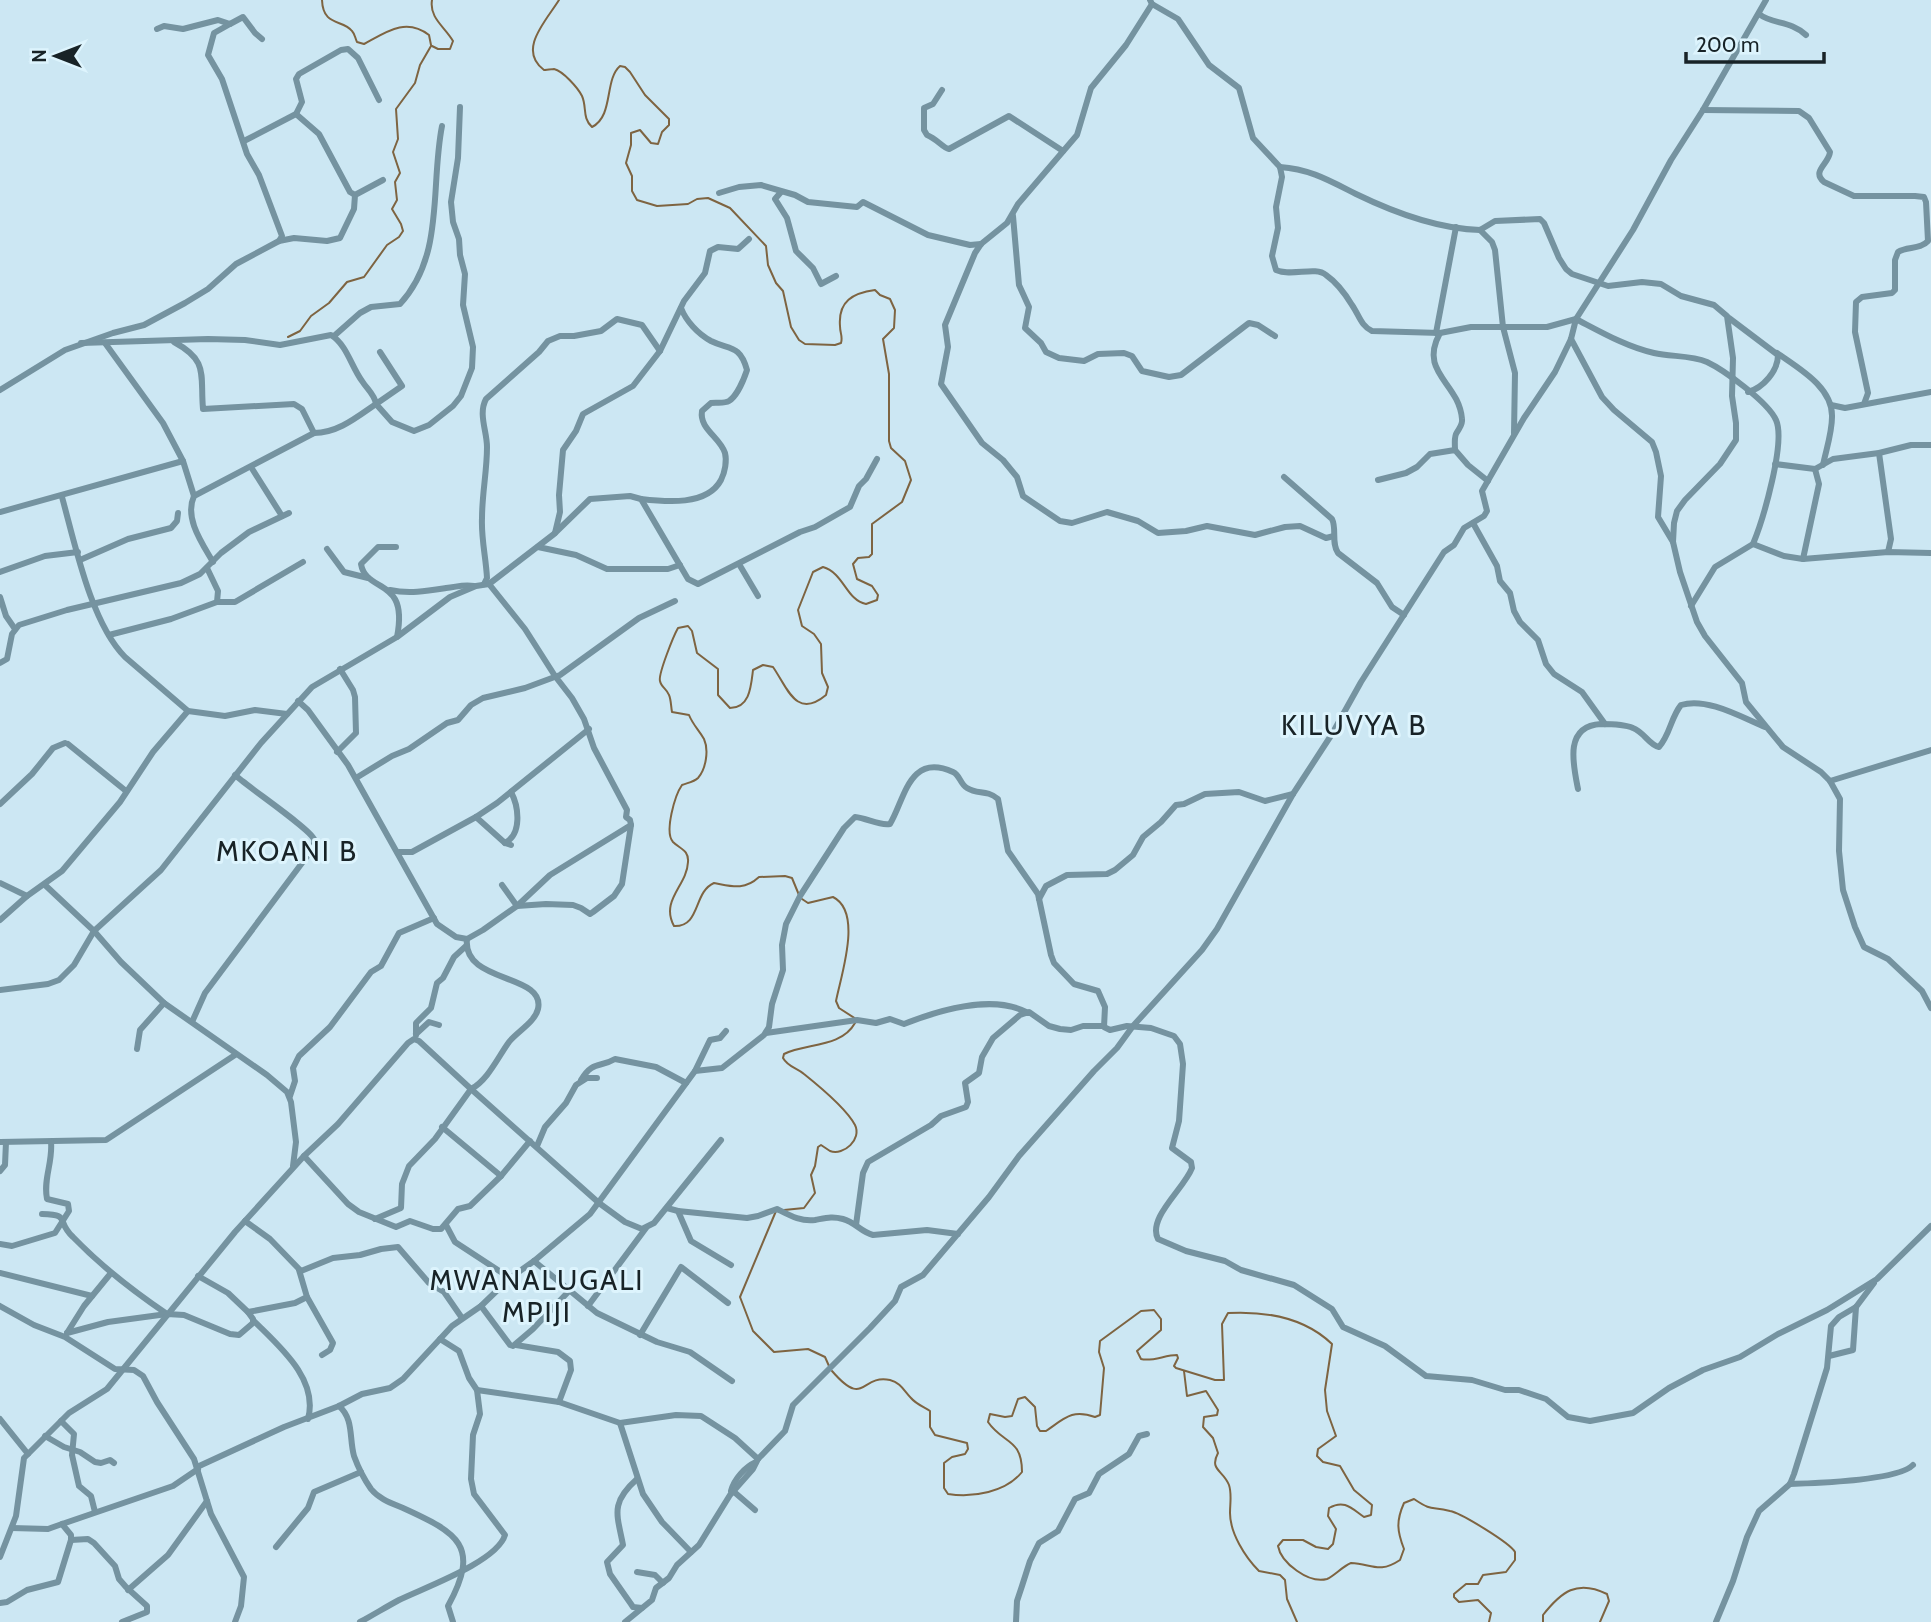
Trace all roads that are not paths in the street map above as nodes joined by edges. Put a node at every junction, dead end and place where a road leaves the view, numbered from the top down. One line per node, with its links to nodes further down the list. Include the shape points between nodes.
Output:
1 (1766, 0): 3 (street)
2 (1151, 2): 15 (street, via 1126,46 1091,88 1077,135); 16 (street, via 1178,19 1209,65 1239,88 1253,138)
3 (1759, 13): 6 (street); 11 (street)
4 (230, 24): 5 (street, via 218,20 191,28); 7 (street, via 243,17); 14 (street, via 214,33 208,55 222,79)
5 (157, 29)
6 (1806, 35)
7 (262, 38)
8 (942, 90): 15 (street, via 933,104 924,108 924,130 944,147 949,149 1009,116)
9 (379, 100): 12 (street, via 358,58 344,50 299,74 296,79 302,102)
10 (460, 107): 50 (street, via 451,202 465,274 463,305 473,347 472,368 453,407 419,431 392,422)
11 (1703, 110): 26 (street, via 1805,114 1830,152 1820,168 1820,179 1854,196 1924,198); 29 (street)
12 (296, 114): 14 (street); 20 (street, via 319,134)
13 (442, 126): 35 (street, via 434,228 414,288 400,304 371,307)
14 (244, 141): 25 (street, via 278,223)
15 (1063, 151): 21 (street)
16 (1280, 167): 22 (street, via 1314,173 1404,214); 34 (street, via 1272,256 1276,270 1326,274 1372,331)
17 (383, 180): 20 (street)
18 (781, 192): 19 (street, via 761,185); 27 (street, via 818,204 857,206 863,202 928,235); 28 (street, via 775,199 787,218 796,251 821,284)
19 (719, 193)
20 (355, 195): 25 (street, via 354,209 340,238)
21 (1013, 216): 27 (street); 36 (street, via 1019,285 1029,307 1025,328 1048,354 1077,362 1098,354 1124,353 1132,356 1142,371 1169,377 1188,371 1249,323)
22 (1456, 227): 23 (street); 34 (street)
23 (1480, 230): 29 (street, via 1495,220 1540,219 1566,269); 33 (street, via 1495,250)
24 (750, 239): 30 (street, via 738,249 710,251 705,273)
25 (279, 241): 39 (street, via 144,325)
26 (1929, 242): 51 (street, via 1898,252 1892,293 1856,302 1855,332 1868,393)
27 (981, 244): 74 (street, via 945,326 948,347 941,381 982,443 1017,477 1023,496 1066,523 1107,512 1158,533 1207,526 1255,535 1300,526)
28 (836, 276)
29 (1601, 284): 31 (street, via 1661,284 1681,296 1714,305); 32 (street)
30 (681, 307): 41 (street); 69 (street, via 693,327 710,341 729,345 747,370 730,400 711,403 702,411 706,428 725,454 718,486 691,500)
31 (1728, 318): 43 (street); 44 (street)
32 (1576, 319): 33 (street, via 1547,327); 37 (street); 44 (street, via 1642,350 1706,361)
33 (1503, 327): 34 (street); 54 (street, via 1515,373)
34 (1438, 333): 56 (street, via 1434,362 1456,397 1462,420)
35 (334, 336): 38 (street, via 290,345); 50 (street)
36 (1275, 336)
37 (1571, 339): 54 (street); 75 (street, via 1602,397 1652,442 1661,476 1658,517)
38 (172, 341): 40 (street); 53 (street, via 200,363 203,409 294,404 302,409)
39 (80, 343): 40 (street); 46 (street)
40 (105, 343): 59 (street, via 163,423)
41 (660, 351): 73 (street, via 633,386 582,417 563,452 560,515); 92 (street, via 642,325 617,319 601,331 548,341 486,399 487,459 481,516 487,578)
42 (380, 352): 50 (street, via 402,386)
43 (1777, 353): 45 (street, via 1772,373); 52 (street, via 1818,384)
44 (1732, 379): 47 (street); 75 (street, via 1736,440 1678,511)
45 (1758, 388): 47 (street); 49 (street)
46 (0, 390)
47 (1748, 392): 49 (street)
48 (1931, 392): 51 (street)
49 (1758, 399): 60 (street, via 1777,423)
50 (376, 404): 53 (street, via 336,429)
51 (1864, 404): 52 (street, via 1840,409)
52 (1831, 405): 61 (street)
53 (314, 433): 62 (street)
54 (1514, 435): 66 (street)
55 (1931, 445): 57 (street)
56 (1455, 450): 65 (street, via 1430,454 1406,473); 66 (street)
57 (1879, 453): 61 (street, via 1833,459); 81 (street, via 1891,540)
58 (877, 459): 87 (street, via 850,507)
59 (183, 461): 67 (street); 68 (street)
60 (1775, 464): 63 (street); 76 (street)
61 (1823, 465): 63 (street)
62 (251, 467): 67 (street); 85 (street, via 285,514 234,541)
63 (1815, 469): 83 (street, via 1819,484)
64 (1284, 477): 74 (street, via 1334,520)
65 (1378, 480)
66 (1488, 481): 72 (street, via 1482,496 1487,511)
67 (194, 496): 85 (street, via 192,520)
68 (62, 497): 70 (street); 80 (street)
69 (641, 499): 73 (street, via 590,499); 88 (street)
70 (0, 512)
71 (178, 513): 84 (street, via 172,528 128,539)
72 (1473, 523): 100 (street, via 1444,552); 110 (street, via 1520,622 1538,640 1546,664 1582,692)
73 (554, 534): 78 (street)
74 (1334, 537): 100 (street, via 1338,553 1377,583 1392,607)
75 (1674, 542): 99 (street)
76 (1754, 544): 83 (street); 99 (street, via 1715,568)
77 (396, 547): 91 (street, via 377,547 363,559 362,569)
78 (538, 547): 88 (street, via 576,555 607,569); 92 (street)
79 (327, 549): 91 (street, via 344,572)
80 (78, 552): 84 (street); 90 (street, via 45,556)
81 (1888, 552): 82 (street); 83 (street)
82 (1931, 553)
83 (1803, 559)
84 (80, 560): 98 (street)
85 (213, 562): 89 (street)
86 (303, 562): 97 (street, via 235,602)
87 (739, 564): 88 (street, via 698,584 688,579); 94 (street)
88 (680, 565)
89 (207, 568): 97 (street, via 218,591); 98 (street, via 181,583)
90 (0, 572)
91 (368, 578): 93 (street)
92 (483, 585): 93 (street, via 459,584 417,593); 103 (street, via 450,597); 106 (street, via 525,629)
93 (390, 590): 103 (street, via 397,602)
94 (758, 596)
95 (0, 597): 101 (street)
96 (675, 601): 106 (street, via 639,618)
97 (217, 602): 102 (street)
98 (94, 605): 101 (street, via 29,620); 102 (street)
99 (1691, 606): 111 (street, via 1705,636 1742,683 1746,702)
100 (1404, 615): 123 (street)
101 (15, 629): 104 (street, via 10,653)
102 (109, 635): 108 (street, via 125,657)
103 (397, 637): 105 (street)
104 (0, 663)
105 (340, 669): 107 (street); 114 (street, via 353,690 356,733)
106 (555, 676): 112 (street); 118 (street, via 483,698 458,720)
107 (298, 701): 109 (street); 114 (street)
108 (188, 711): 109 (street, via 225,716 255,710); 121 (street)
109 (287, 714): 117 (street)
110 (1605, 724): 111 (street, via 1633,728 1659,747 1681,705 1694,702); 120 (street, via 1590,725 1576,739 1572,753)
111 (1767, 728): 119 (street, via 1783,747)
112 (589, 729): 122 (street); 126 (street)
113 (1931, 750): 115 (street)
114 (337, 752): 118 (street)
115 (1923, 753): 116 (street); 119 (street)
116 (1931, 757)
117 (235, 775): 136 (street, via 161,870); 142 (street, via 297,823 314,843 205,993)
118 (356, 778): 127 (street)
119 (1830, 781): 140 (street, via 1840,799 1842,882 1855,927 1864,947 1888,959 1922,991)
120 (1578, 789)
121 (127, 790): 124 (street, via 66,743 53,748); 129 (street, via 62,871)
122 (511, 792): 125 (street); 125 (street, via 517,828 508,844)
123 (1293, 794): 132 (street, via 1265,801 1239,792 1205,794 1175,805 1115,870 1066,874 1046,886); 145 (street, via 1217,929)
124 (0, 804)
125 (476, 817): 127 (street, via 412,852)
126 (631, 825): 133 (street, via 550,875); 133 (street, via 622,884 600,908 590,914 573,905)
127 (399, 852): 134 (street)
128 (0, 883): 131 (street)
129 (45, 885): 131 (street); 136 (street)
130 (502, 885): 133 (street)
131 (27, 896): 135 (street)
132 (1039, 899): 144 (street, via 1051,955 1074,984 1100,994); 147 (street, via 1008,851 998,799 986,791 967,789 953,772 921,771 907,784 890,824 853,819 800,897 786,924 783,970)
133 (517, 906): 137 (street)
134 (434, 918): 137 (street); 156 (street, via 398,933 381,966 299,1056)
135 (0, 920)
136 (94, 931): 138 (street, via 81,957 59,979); 139 (street)
137 (466, 942): 148 (street, via 437,983 431,1008 416,1023); 155 (street, via 469,955 478,964 528,988 538,1007)
138 (0, 990)
139 (164, 1003): 142 (street); 149 (street, via 140,1030)
140 (1931, 1008)
141 (1026, 1012): 144 (street, via 1060,1029); 147 (street, via 1003,1006 969,1006 904,1024 890,1019 876,1023 857,1020); 175 (street, via 990,1042 979,1073 965,1083 966,1107 941,1116 868,1162)
142 (192, 1022): 150 (street)
143 (439, 1025): 148 (street, via 429,1022)
144 (1104, 1026): 145 (street, via 1108,1030)
145 (1132, 1027): 178 (street); 187 (street, via 1174,1036 1183,1051 1179,1121 1172,1148 1191,1162 1192,1168 1157,1219 1158,1239 1294,1285 1332,1309 1343,1327 1385,1346 1426,1376 1519,1390 1546,1399 1577,1420 1621,1416 1712,1365 1750,1351)
146 (726, 1031): 151 (street, via 710,1040)
147 (766, 1033): 151 (street, via 722,1069)
148 (415, 1037): 155 (street); 163 (street)
149 (137, 1049)
150 (235, 1055): 156 (street); 161 (street, via 106,1140)
151 (695, 1070): 154 (street)
152 (597, 1078): 153 (street)
153 (581, 1080): 154 (street, via 597,1064 617,1059 656,1067); 162 (street, via 549,1120)
154 (686, 1083): 167 (street)
155 (471, 1089): 157 (street); 159 (street)
156 (289, 1096): 164 (street, via 296,1142)
157 (442, 1127): 166 (street); 171 (street, via 409,1166 401,1208)
158 (721, 1140): 168 (street)
159 (530, 1141): 162 (street); 166 (street)
160 (3, 1142): 161 (street); 165 (street, via 5,1165)
161 (51, 1142): 173 (street, via 46,1195 68,1204)
162 (537, 1146): 167 (street)
163 (304, 1156): 164 (street); 171 (street, via 348,1204)
164 (293, 1168): 172 (street)
165 (0, 1171)
166 (501, 1175): 174 (street, via 470,1206 458,1209)
167 (599, 1203): 177 (street, via 636,1228); 180 (street)
168 (667, 1208): 169 (street); 177 (street)
169 (678, 1211): 175 (street, via 747,1218 778,1209 801,1219 831,1216); 181 (street, via 691,1241)
170 (42, 1214): 173 (street, via 59,1215)
171 (374, 1219): 174 (street, via 396,1227 410,1221 433,1229)
172 (246, 1221): 182 (street); 185 (street)
173 (63, 1222): 179 (street, via 51,1234 12,1246); 184 (street)
174 (446, 1225): 186 (street, via 455,1242)
175 (856, 1225): 178 (street, via 873,1235 927,1230)
176 (1931, 1226): 187 (street)
177 (646, 1228): 194 (street)
178 (958, 1234): 219 (street, via 923,1275 901,1287 884,1313 801,1396 790,1410 785,1432)
179 (0, 1244)
180 (534, 1261): 186 (street); 188 (street)
181 (731, 1265)
182 (299, 1270): 190 (street); 198 (street, via 334,1258 398,1247 429,1283 444,1292)
183 (0, 1273): 189 (street)
184 (111, 1273): 189 (street); 197 (street)
185 (198, 1276): 196 (street, via 228,1293); 197 (street)
186 (510, 1278): 193 (street)
187 (1877, 1279): 195 (street)
188 (569, 1291): 194 (street); 203 (street)
189 (92, 1296): 200 (street)
190 (307, 1297): 196 (street); 204 (street, via 333,1343)
191 (728, 1303): 201 (street, via 681,1267)
192 (0, 1306): 200 (street, via 34,1325)
193 (481, 1306): 198 (street); 203 (street, via 510,1345)
194 (587, 1306): 201 (street)
195 (1856, 1307): 205 (street, via 1831,1326); 205 (street, via 1853,1350)
196 (248, 1312): 199 (street)
197 (167, 1314): 199 (street, via 184,1315 235,1335); 200 (street, via 108,1322); 206 (street)
198 (462, 1318): 202 (street)
199 (254, 1321): 212 (street, via 303,1378 310,1403)
200 (66, 1335): 206 (street, via 115,1369)
201 (640, 1335): 207 (street, via 690,1352)
202 (439, 1339): 208 (street, via 459,1351); 210 (street, via 390,1388 362,1394)
203 (516, 1345): 209 (street, via 558,1352 570,1361)
204 (322, 1354)
205 (1829, 1356): 225 (street)
206 (125, 1369): 213 (street, via 107,1389); 222 (street, via 143,1376)
207 (732, 1381)
208 (477, 1390): 209 (street); 236 (street, via 480,1414 472,1452 472,1486 505,1535 498,1547)
209 (559, 1402): 214 (street)
210 (339, 1406): 212 (street); 223 (street, via 348,1416)
211 (0, 1419): 218 (street)
212 (308, 1419): 222 (street)
213 (61, 1421): 216 (street); 217 (street, via 74,1434)
214 (620, 1423): 219 (street, via 701,1416 735,1438); 224 (street)
215 (1147, 1434): 248 (street, via 1140,1434 1124,1458 1099,1474 1089,1493 1073,1502 1058,1531 1039,1544 1021,1586)
216 (45, 1436): 217 (street); 218 (street)
217 (74, 1449): 220 (street, via 95,1462 110,1460); 229 (street, via 79,1486 91,1496)
218 (28, 1454): 231 (street, via 21,1468)
219 (757, 1460): 226 (street, via 736,1480)
220 (114, 1464)
221 (1913, 1465): 225 (street, via 1908,1471 1881,1476)
222 (197, 1468): 227 (street); 229 (street, via 173,1486)
223 (361, 1472): 233 (street, via 314,1492 308,1508); 236 (street, via 378,1497 452,1536 464,1552)
224 (637, 1479): 234 (street, via 653,1510); 241 (street, via 623,1494 617,1516 623,1545 607,1562 633,1607)
225 (1790, 1484): 249 (street, via 1759,1511)
226 (732, 1492): 228 (street); 234 (street)
227 (206, 1501): 239 (street, via 167,1555); 244 (street, via 244,1577)
228 (755, 1510)
229 (95, 1511): 230 (street)
230 (62, 1524): 231 (street, via 48,1529); 232 (street)
231 (12, 1528): 235 (street)
232 (71, 1540): 239 (street, via 94,1543 115,1566); 240 (street, via 58,1581)
233 (276, 1547)
234 (691, 1552): 238 (street)
235 (0, 1557)
236 (463, 1571): 245 (street); 246 (street, via 448,1606)
237 (637, 1572): 238 (street, via 655,1575)
238 (663, 1583): 241 (street)
239 (128, 1590): 242 (street, via 148,1609)
240 (0, 1603)
241 (642, 1608): 247 (street)
242 (136, 1620): 243 (street)
243 (122, 1622)
244 (235, 1622)
245 (360, 1622)
246 (453, 1622)
247 (625, 1622)
248 (1016, 1622)
249 (1716, 1622)

